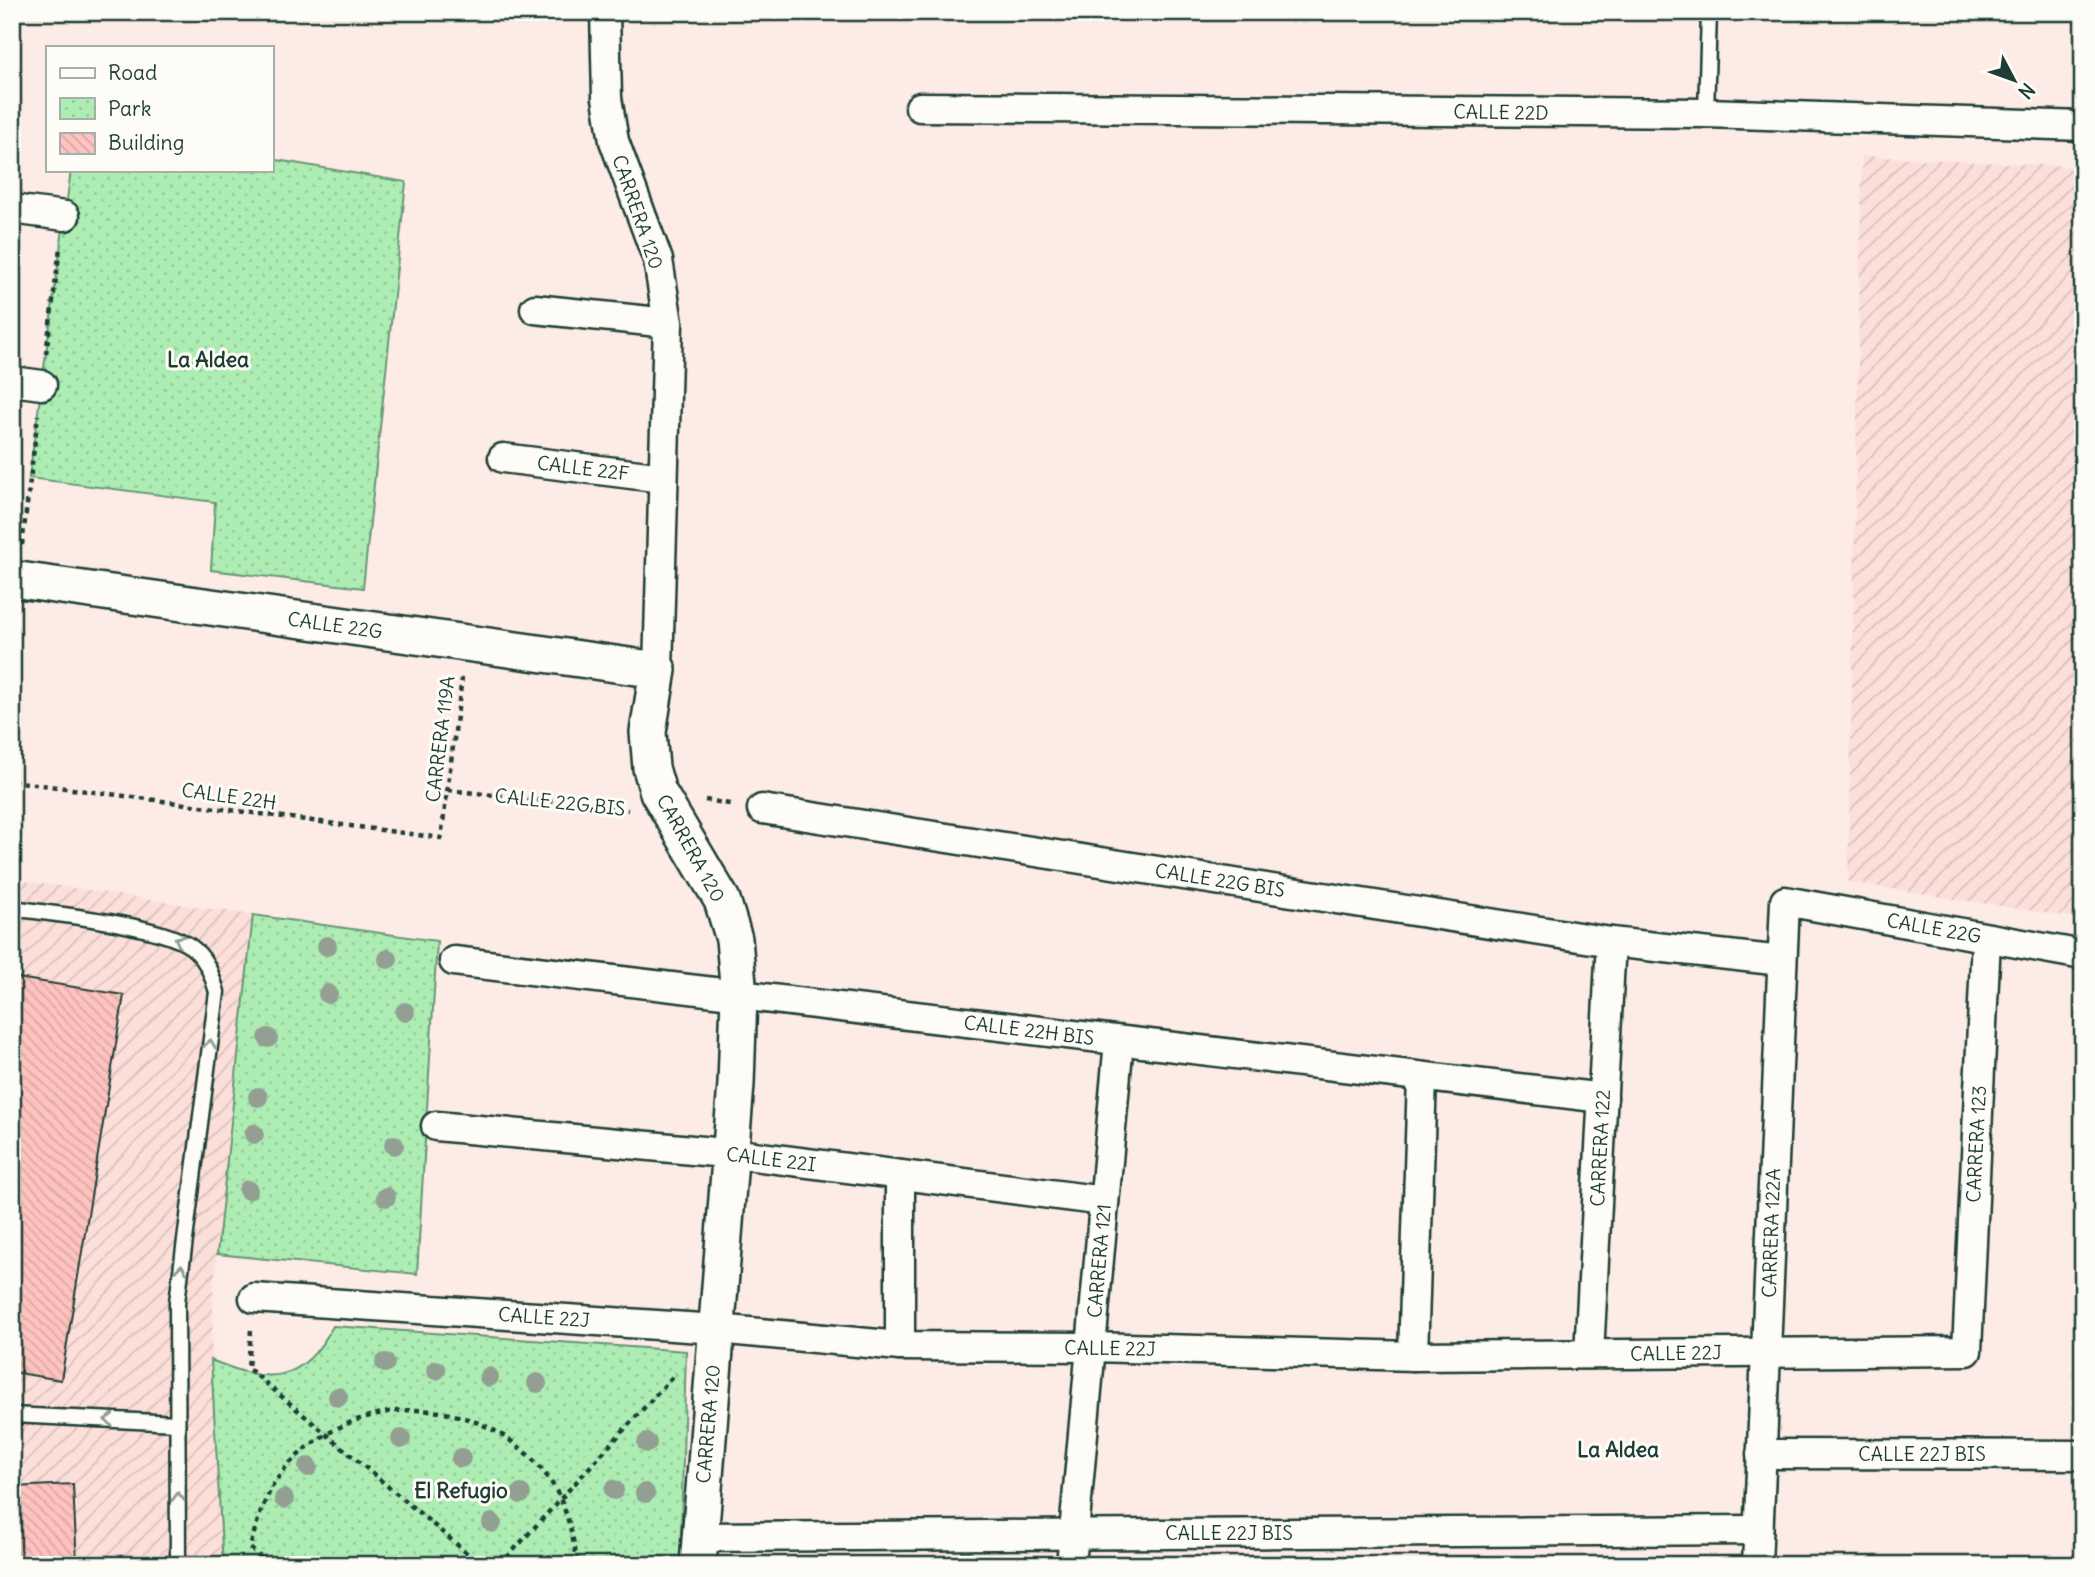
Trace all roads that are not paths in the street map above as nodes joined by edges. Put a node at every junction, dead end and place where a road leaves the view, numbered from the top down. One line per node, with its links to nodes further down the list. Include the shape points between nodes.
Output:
1 (605, 12): 9 (street, CARRERA 120, via 607,98 614,141 658,260)
2 (1709, 12): 4 (lane)
3 (920, 107): 4 (street, CALLE 22D)
4 (1706, 113): 5 (street, CALLE 22D)
5 (2083, 126)
6 (12, 209): 7 (street)
7 (65, 216)
8 (536, 309): 9 (street)
9 (668, 323): 13 (street, CARRERA 120)
10 (12, 381): 11 (street)
11 (42, 386)
12 (503, 458): 13 (street, CALLE 22F)
13 (663, 478): 15 (street, CARRERA 120)
14 (12, 579): 15 (street, CALLE 22G)
15 (658, 670): 24 (street, CARRERA 120, via 648,733 651,768 665,804 722,900 734,939)
16 (762, 809): 20 (street, CALLE 22G BIS)
17 (1785, 901): 19 (street, CALLE 22G); 23 (street, CARRERA 122A)
18 (12, 908): 41 (lane, one-way to 18, via 177,1302 217,992 210,968 194,948 166,933)
19 (1986, 937): 21 (street, CALLE 22G); 36 (street, CARRERA 123)
20 (1611, 942): 23 (street, CALLE 22G BIS); 27 (street, CARRERA 122)
21 (2083, 955)
22 (454, 961): 24 (street, CALLE 22H BIS)
23 (1782, 961): 37 (street, CARRERA 122A)
24 (739, 995): 25 (street, CALLE 22H BIS); 29 (street, CARRERA 120)
25 (1119, 1041): 26 (street, CALLE 22H BIS); 31 (street, CARRERA 121)
26 (1422, 1077): 27 (street, CALLE 22H BIS); 39 (street)
27 (1603, 1098): 38 (street, CARRERA 122)
28 (436, 1126): 29 (street, CALLE 22I)
29 (730, 1153): 30 (street, CALLE 22I); 33 (street, CARRERA 120)
30 (901, 1175): 31 (street, CALLE 22I); 34 (street)
31 (1104, 1201): 35 (street, CARRERA 121)
32 (254, 1298): 33 (street, CALLE 22J)
33 (717, 1329): 34 (street, CALLE 22J); 46 (street, CARRERA 120)
34 (900, 1346): 35 (street, CALLE 22J)
35 (1091, 1347): 39 (street, CALLE 22J); 45 (street, CARRERA 121)
36 (1967, 1351): 37 (street, CALLE 22J)
37 (1765, 1353): 38 (street, CALLE 22J); 42 (street, CARRERA 122A)
38 (1589, 1354): 39 (street, CALLE 22J)
39 (1413, 1356)
40 (12, 1415): 41 (lane, one-way to 40)
41 (177, 1423): 47 (lane, one-way to 41)
42 (1761, 1454): 43 (street, CALLE 22J BIS); 44 (street, CARRERA 122A)
43 (2083, 1455)
44 (1758, 1530): 45 (street, CALLE 22J BIS); 49 (street, CARRERA 122A)
45 (1073, 1534): 46 (street, CALLE 22J BIS); 48 (street, CARRERA 121)
46 (699, 1551)
47 (178, 1565)
48 (1071, 1565)
49 (1757, 1565)

